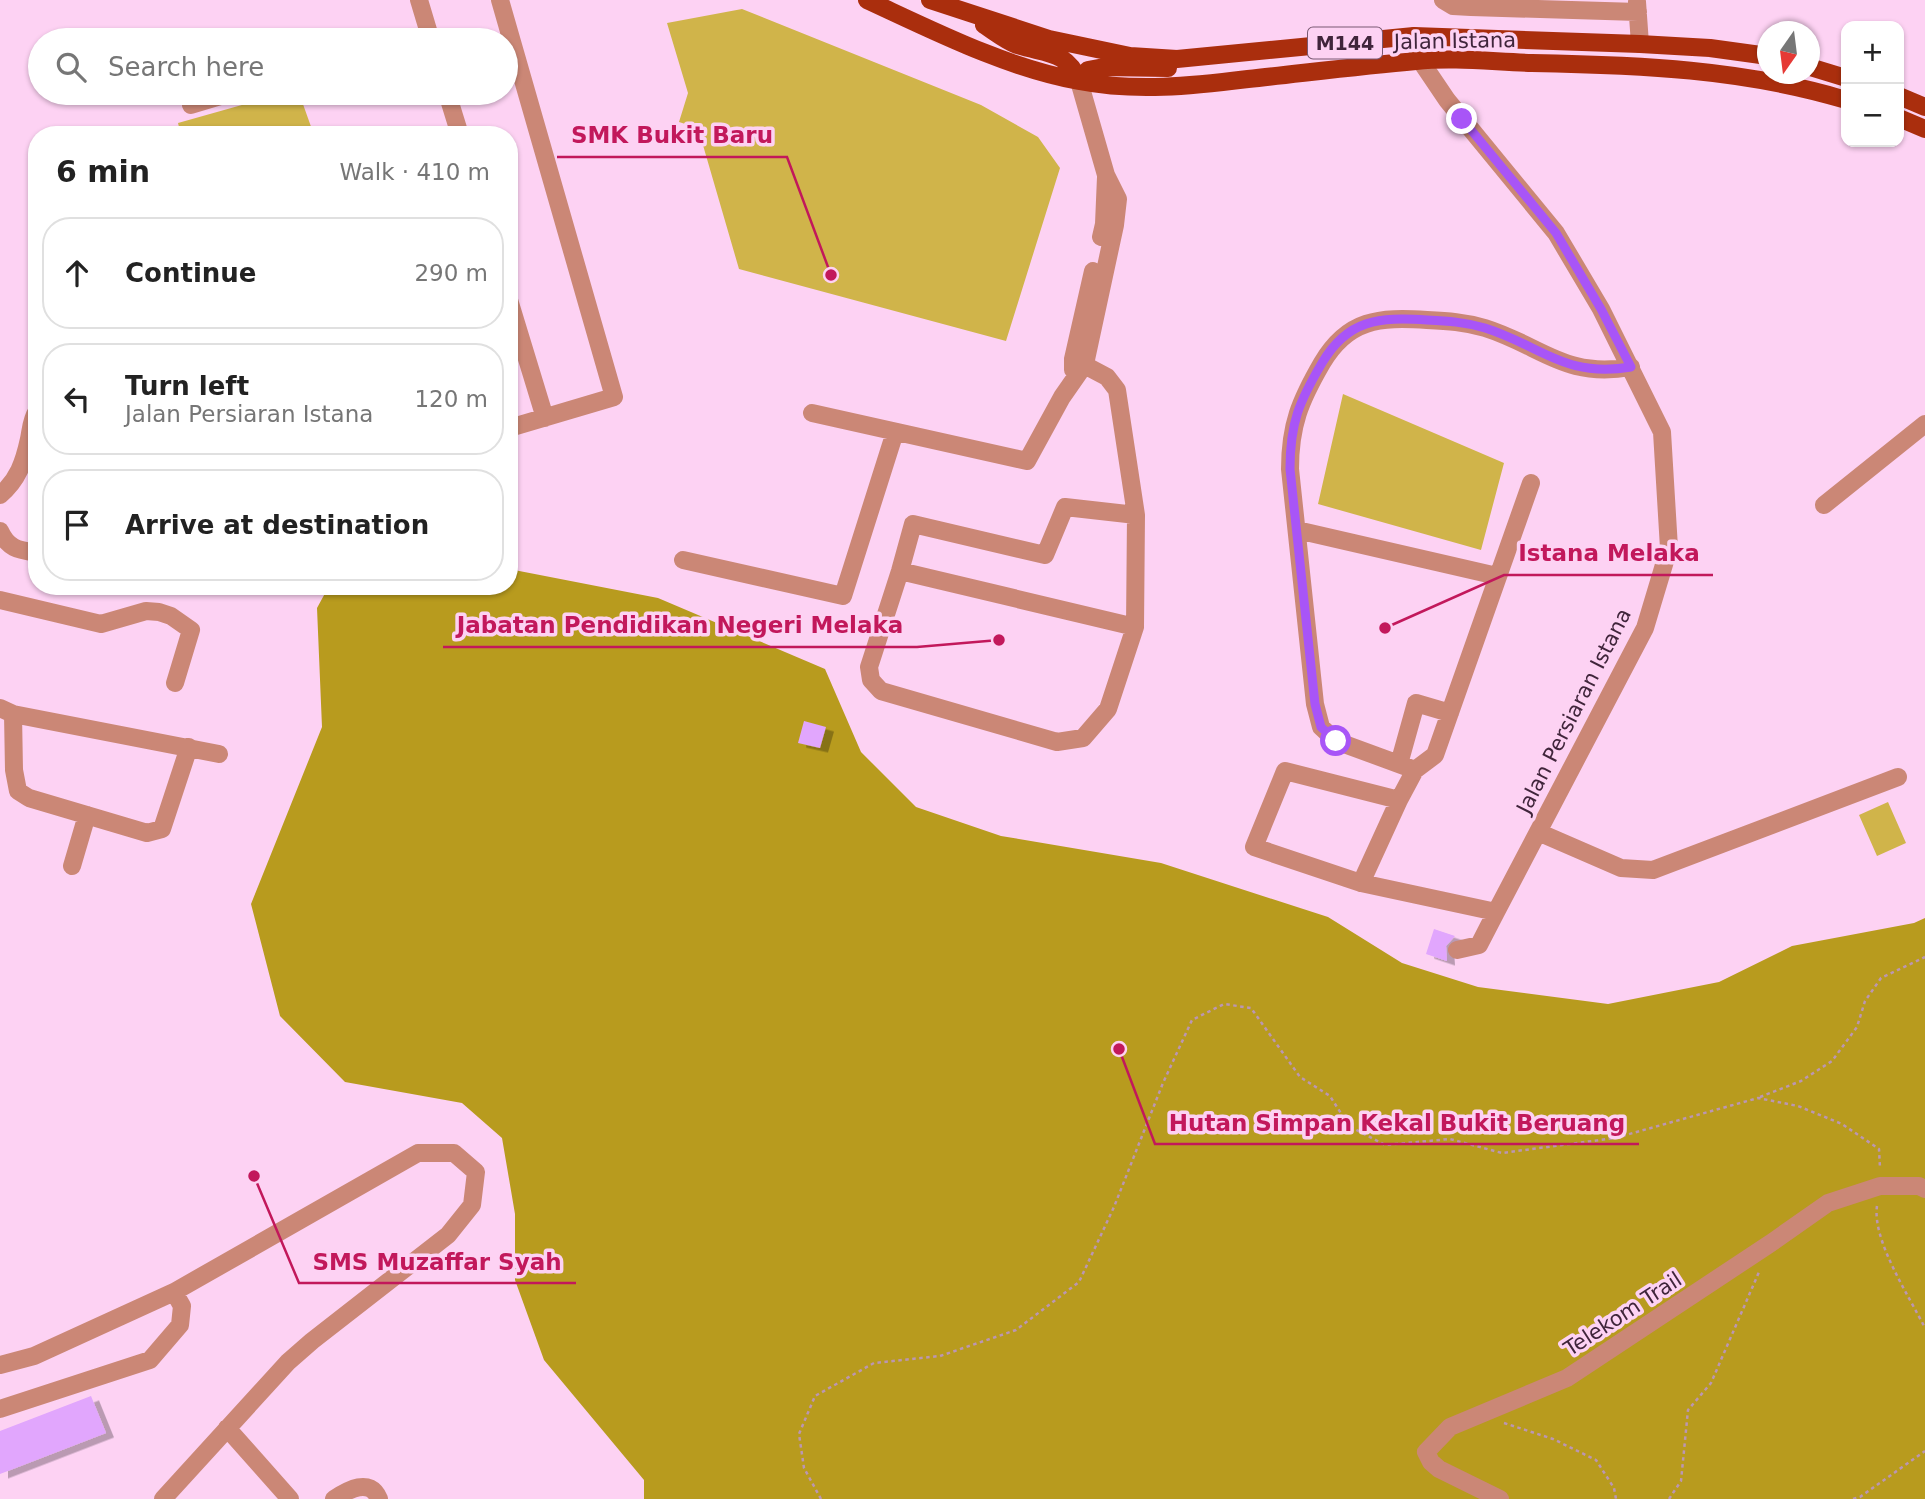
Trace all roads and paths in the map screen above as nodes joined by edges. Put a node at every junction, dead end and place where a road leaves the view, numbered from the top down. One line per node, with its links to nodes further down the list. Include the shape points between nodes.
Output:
1 (419, 0): 8 (street)
2 (500, 0): 9 (street)
3 (930, 0): 7 (main road, Jalan Istana / M144)
4 (1443, 0): 6 (street, via 1471,7)
5 (874, 2): 18 (main road, Jalan Istana / M144, via 978,49)
6 (1638, 6): 11 (street)
7 (964, 12): 13 (main road, Jalan Istana / M144, via 1049,39 1130,56 1177,59); 18 (main road, via 1015,44 1064,58)
8 (427, 28)
9 (508, 28)
10 (1414, 36): 11 (main road, Jalan Istana / M144); 13 (main road, Jalan Istana / M144); 14 (street, Jalan Persiaran Istana)
11 (1640, 44): 12 (main road, Jalan Istana / M144)
12 (1757, 54)
13 (1220, 55): 18 (main road, via 1176,68 1088,70)
14 (1420, 60): 18 (main road, Jalan Istana / M144, via 1179,87); 20 (main road, Jalan Istana / M144, via 1716,72); 28 (street, Jalan Persiaran Istana, via 1556,233)
15 (518, 63): 30 (street, via 614,397)
16 (1820, 70): 17 (main road)
17 (1841, 76)
18 (1079, 82): 27 (street, via 1106,175 1104,224)
19 (1904, 98): 22 (main road)
20 (1841, 99)
21 (451, 105): 24 (street)
22 (1925, 107)
23 (1904, 120): 25 (main road)
24 (457, 126)
25 (1925, 129)
26 (518, 330): 30 (street)
27 (1079, 362): 33 (street, via 1027,461); 38 (street, via 1107,377 1117,390)
28 (1631, 367): 39 (street, via 1611,371 1568,365 1464,322 1377,319 1355,327 1326,356 1302,396 1295,419 1290,469); 56 (street, Jalan Persiaran Istana, via 1662,432 1669,548 1645,628)
29 (812, 414): 33 (street)
30 (545, 418): 32 (street)
31 (1925, 424): 37 (street)
32 (518, 426)
33 (895, 432): 42 (street, via 843,596)
34 (28, 438): 36 (street, via 23,464)
35 (1531, 483): 44 (street)
36 (0, 495)
37 (1824, 505)
38 (1136, 515): 43 (street, via 1065,507 1045,555 913,524); 46 (street)
39 (1297, 530): 44 (street); 52 (street, via 1321,727 1336,741)
40 (0, 531): 41 (street, via 13,549)
41 (28, 552)
42 (683, 560)
43 (900, 571): 46 (street); 46 (street, via 869,667 871,680 881,691 1057,742 1083,738 1108,709)
44 (1497, 576): 49 (street)
45 (0, 600): 47 (street, via 101,624 146,611 171,616 191,630)
46 (1135, 627)
47 (175, 683)
48 (6, 711): 50 (street); 55 (street, via 18,791)
49 (1450, 713): 52 (street, via 1435,755); 52 (street, via 1416,703)
50 (189, 747): 51 (street); 55 (street, via 162,830 147,833)
51 (219, 754)
52 (1407, 768): 54 (street)
53 (1898, 778): 56 (street, via 1653,870 1621,868)
54 (1399, 800): 58 (street); 58 (street, via 1285,771 1254,847)
55 (87, 816): 57 (street)
56 (1538, 832): 59 (street, Jalan Persiaran Istana)
57 (72, 866)
58 (1361, 883): 59 (street)
59 (1496, 912): 60 (street, Jalan Persiaran Istana, via 1479,944)
60 (1458, 950)
61 (1925, 957): 62 (path, via 1881,978 1865,1001 1857,1027 1832,1061 1801,1082)
62 (1758, 1098): 63 (path, via 1798,1106 1842,1124 1879,1149); 77 (path, via 1615,1138 1502,1153 1450,1139 1385,1145 1349,1126 1330,1097 1300,1077 1251,1008 1224,1004 1192,1020 1079,1282 1016,1330 940,1356 874,1363 815,1396 799,1434 804,1468)
63 (1880, 1186): 64 (street, Telekom Trail); 67 (path, via 1876,1216 1881,1240); 70 (street, Telekom Trail, via 1828,1203 1567,1378)
64 (1925, 1189)
65 (1760, 1269): 80 (path, via 1711,1383 1688,1410 1681,1481)
66 (174, 1292): 68 (street, via 33,1356); 69 (street, via 182,1306 180,1325 150,1360); 71 (street, via 418,1153 454,1153 476,1172 472,1205 448,1235 312,1340)
67 (1925, 1328)
68 (0, 1365)
69 (0, 1409)
70 (1482, 1414): 78 (street, Telekom Trail, via 1450,1427 1426,1452 1439,1469); 79 (path, via 1596,1460)
71 (227, 1428): 73 (street); 74 (street)
72 (1925, 1451): 81 (path)
73 (163, 1499)
74 (290, 1499)
75 (334, 1499): 76 (street, via 352,1487 365,1486)
76 (379, 1499)
77 (821, 1499)
78 (1500, 1499)
79 (1616, 1499)
80 (1670, 1499)
81 (1853, 1499)

